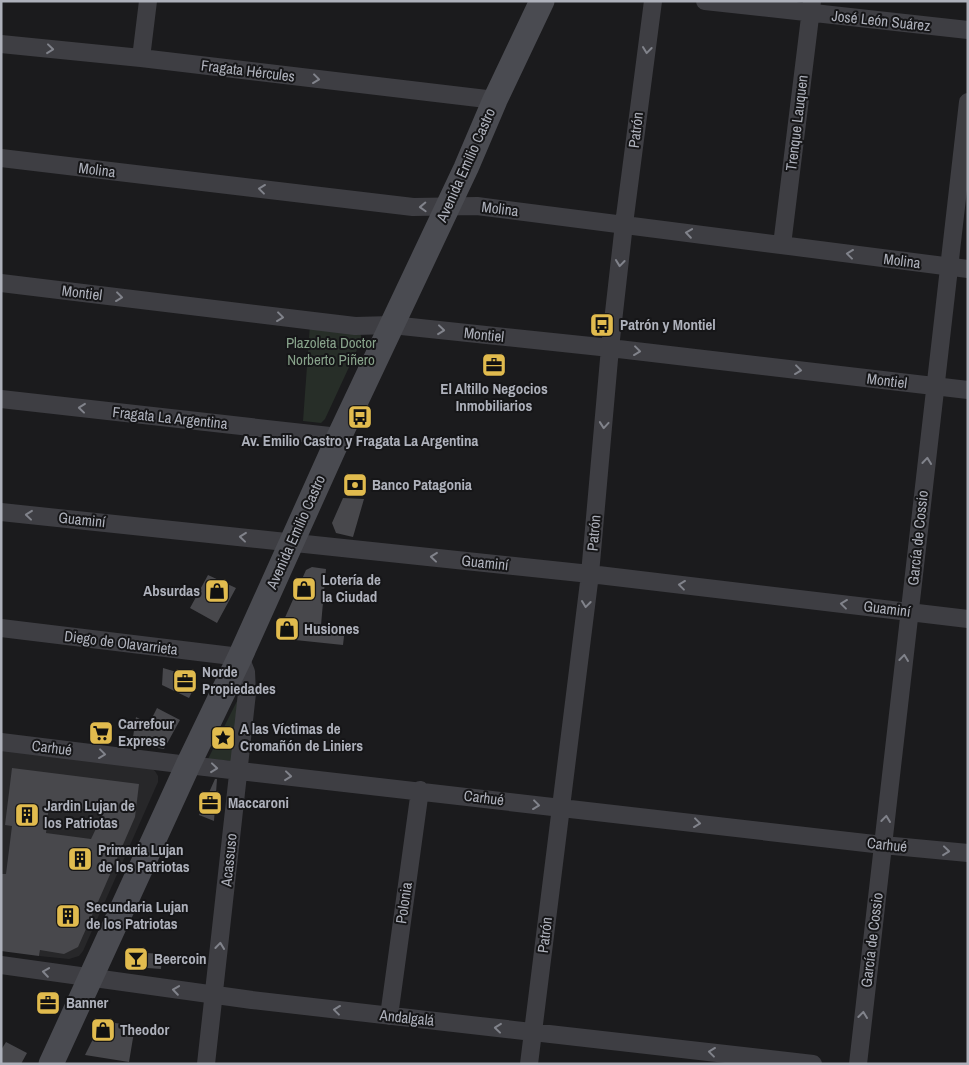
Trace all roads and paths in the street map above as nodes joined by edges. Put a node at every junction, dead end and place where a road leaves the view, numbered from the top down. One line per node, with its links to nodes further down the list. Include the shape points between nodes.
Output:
1 (148, 1): 8 (street)
2 (542, 1): 9 (main road, Avenida Emilio Castro)
3 (653, 1): 13 (street, Patrón, one-way to 13)
4 (705, 1): 5 (street, José León Suárez)
5 (811, 8): 6 (street, José León Suárez); 14 (street, Trenque Lauquen)
6 (968, 30)
7 (1, 44): 8 (street, Fragata Hércules, one-way to 8)
8 (141, 58): 9 (street, Fragata Hércules, one-way to 9)
9 (495, 100): 12 (main road, Avenida Emilio Castro)
10 (968, 102): 15 (street, García de Cossio)
11 (1, 158): 12 (street, Molina, one-way to 11, via 413,207)
12 (448, 206): 13 (street, Molina, via 477,206); 18 (main road, Avenida Emilio Castro)
13 (624, 224): 14 (street, Molina, one-way to 13); 19 (street, Patrón, one-way to 19)
14 (782, 246): 15 (street, Molina, one-way to 14)
15 (949, 267): 16 (street, Molina); 20 (street, García de Cossio)
16 (968, 269)
17 (1, 283): 18 (street, Montiel, one-way to 18, via 355,326)
18 (392, 325): 19 (street, Montiel, one-way to 19); 23 (main road, Avenida Emilio Castro)
19 (610, 348): 20 (street, Montiel, one-way to 20); 26 (street, Patrón, one-way to 26)
20 (935, 386): 21 (street, Montiel); 27 (street, García de Cossio, one-way to 20)
21 (968, 390)
22 (1, 399): 23 (street, Fragata La Argentina, one-way to 22)
23 (339, 437): 25 (main road, Avenida Emilio Castro)
24 (1, 512): 25 (street, Guaminí, one-way to 24)
25 (292, 542): 26 (street, Guaminí, one-way to 25); 30 (main road, Avenida Emilio Castro)
26 (590, 574): 27 (street, Guaminí, one-way to 26); 35 (street, Patrón, one-way to 35)
27 (910, 612): 28 (street, Guaminí); 36 (street, García de Cossio, one-way to 27)
28 (968, 619)
29 (1, 628): 30 (street, Diego de Olavarrieta)
30 (240, 657): 32 (main road, Avenida Emilio Castro); 33 (street, Acassuso, via 246,672 246,693)
31 (1, 742): 32 (street, Carhué, one-way to 32)
32 (188, 765): 33 (street, Carhué, one-way to 33); 39 (main road, Avenida Emilio Castro)
33 (239, 770): 34 (street, Carhué, one-way to 34); 40 (street, Acassuso, one-way to 33)
34 (420, 790): 35 (street, Carhué, one-way to 35); 41 (street, Polonia)
35 (561, 808): 36 (street, Carhué, one-way to 36); 42 (street, Patrón)
36 (883, 845): 37 (street, Carhué, one-way to 37); 47 (street, García de Cossio, one-way to 36)
37 (968, 853)
38 (1, 965): 39 (street, Andalgalá, one-way to 38)
39 (90, 978): 40 (street, Andalgalá, one-way to 39); 43 (main road, Avenida Emilio Castro)
40 (214, 995): 41 (street, Andalgalá, one-way to 40); 44 (street, Acassuso)
41 (389, 1016): 42 (street, Andalgalá, one-way to 41)
42 (532, 1032): 45 (street, Patrón); 46 (street, Andalgalá, one-way to 42)
43 (51, 1064)
44 (206, 1064)
45 (529, 1064)
46 (813, 1064)
47 (858, 1064)

